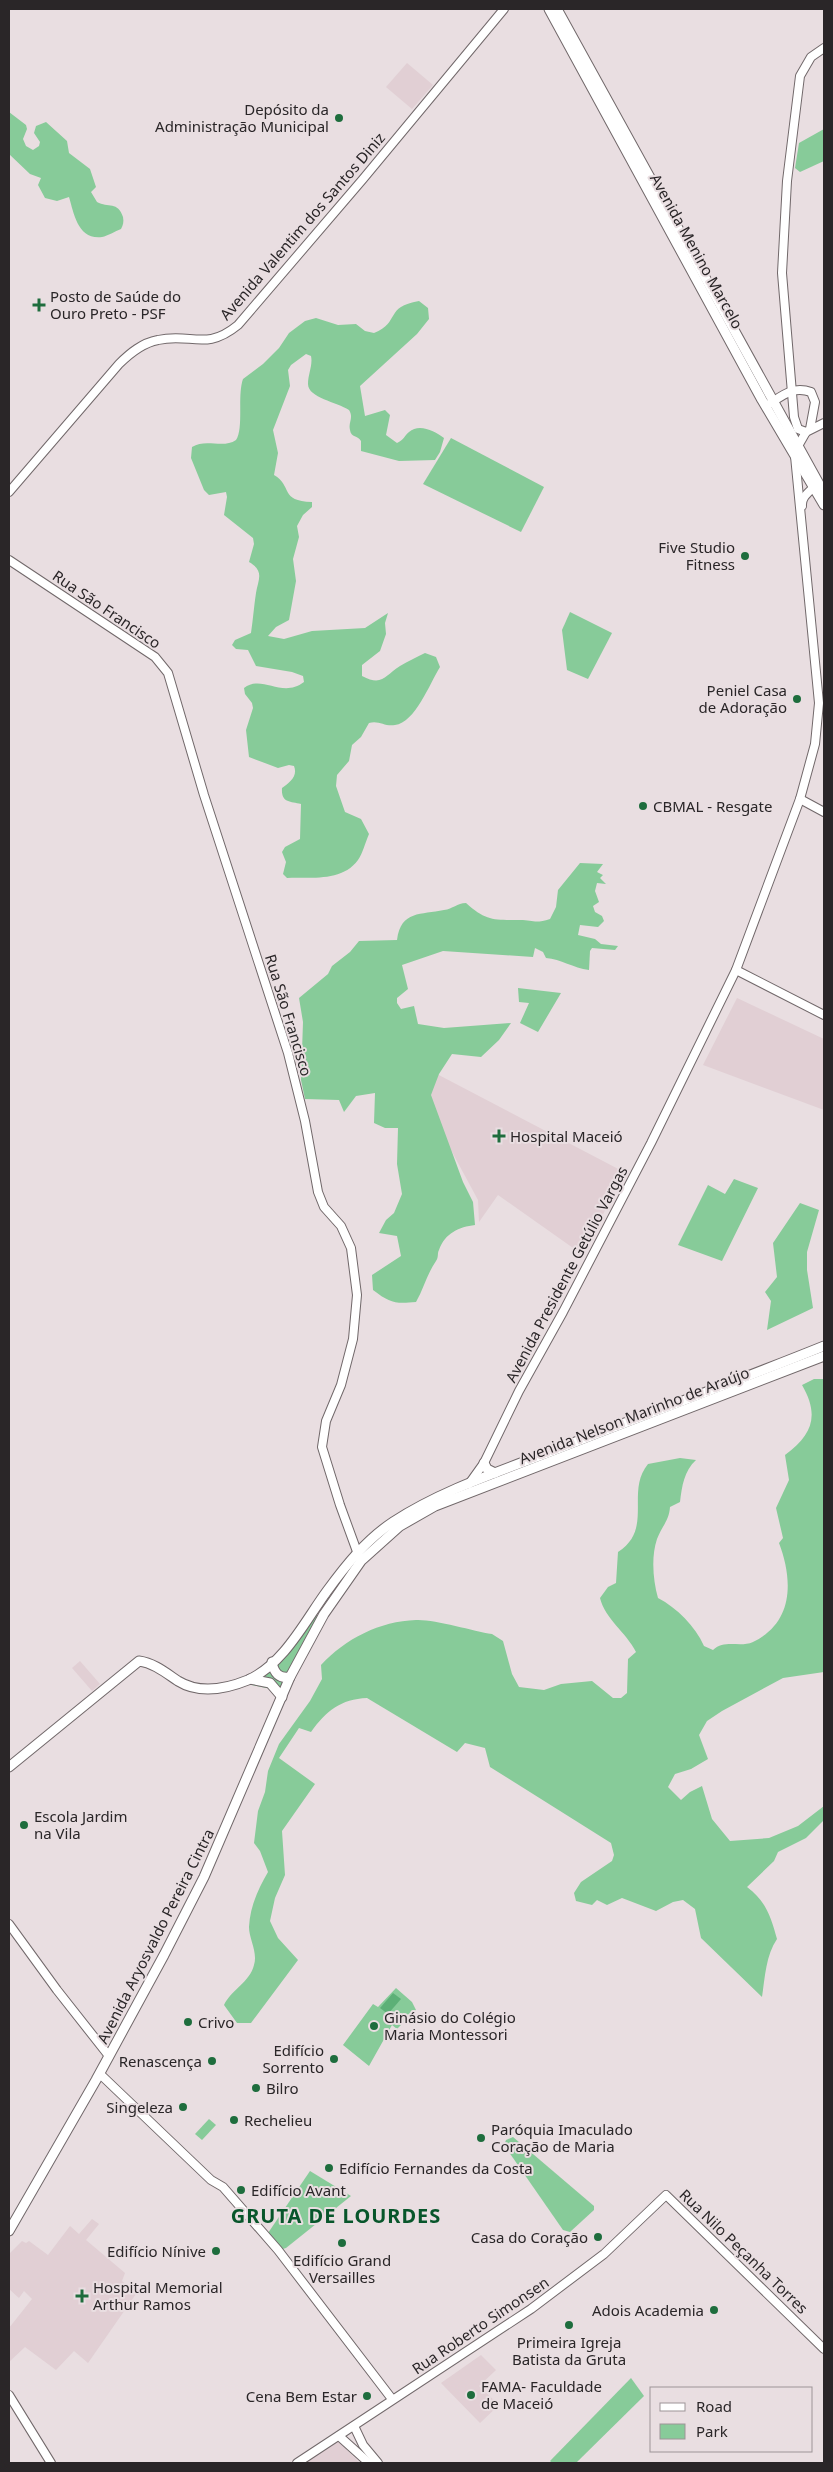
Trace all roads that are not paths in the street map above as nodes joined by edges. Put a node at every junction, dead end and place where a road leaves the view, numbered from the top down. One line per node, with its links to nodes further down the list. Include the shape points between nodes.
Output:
1 (504, 9): 11 (street, Avenida Valentim dos Santos Diniz, via 364,179 238,324 227,334 213,339 159,339 135,350 118,364)
2 (549, 9): 6 (main road, Avenida Menino Marcelo)
3 (557, 9): 6 (main road, Avenida Menino Marcelo)
4 (824, 48): 5 (street, via 811,57 800,76 787,181 782,273)
5 (790, 390): 6 (street); 8 (street, via 795,424 798,429); 8 (street, via 801,389 813,395 815,402)
6 (769, 404): 9 (main road, Avenida Menino Marcelo)
7 (824, 423): 8 (street)
8 (808, 431): 9 (street)
9 (796, 451): 10 (main road, Avenida Menino Marcelo); 15 (street, Avenida Presidente Getúlio Vargas)
10 (816, 485): 12 (main road, Avenida Menino Marcelo); 13 (main road, Avenida Menino Marcelo); 15 (street, Avenida Presidente Getúlio Vargas, via 802,501)
11 (9, 492)
12 (824, 493)
13 (824, 505)
14 (9, 560): 29 (street, Rua São Francisco, via 155,657 168,673 288,1053 318,1192 324,1207 341,1226 351,1248 357,1295 353,1340 341,1385 326,1421 322,1447)
15 (810, 600): 16 (street, Avenida Presidente Getúlio Vargas, via 819,705 816,744)
16 (800, 799): 17 (street); 18 (street, Avenida Presidente Getúlio Vargas)
17 (824, 812)
18 (736, 970): 19 (street); 25 (street, Avenida Presidente Getúlio Vargas, via 651,1143)
19 (824, 1015)
20 (824, 1346): 22 (main road, Avenida Nelson Marinho de Araújo)
21 (824, 1356): 22 (main road, Avenida Nelson Marinho de Araújo)
22 (782, 1368): 23 (main road, Avenida Nelson Marinho de Araújo); 24 (main road, Avenida Nelson Marinho de Araújo)
23 (625, 1423): 24 (main road); 26 (main road, Avenida Nelson Marinho de Araújo)
24 (627, 1432): 28 (main road, Avenida Nelson Marinho de Araújo)
25 (484, 1463): 26 (main road); 27 (street, Avenida Presidente Getúlio Vargas)
26 (495, 1474): 27 (main road, Avenida Nelson Marinho de Araújo)
27 (468, 1485): 28 (street, Avenida Presidente Getúlio Vargas); 29 (main road, Avenida Nelson Marinho de Araújo, via 410,1512)
28 (453, 1498): 30 (main road, Avenida Nelson Marinho de Araújo, via 400,1526)
29 (357, 1552): 30 (street, Rua São Francisco); 31 (main road, Avenida Nelson Marinho de Araújo)
30 (361, 1561): 32 (main road, Avenida Aryosvaldo Pereira Cintra, via 333,1598)
31 (272, 1662): 32 (main road, via 276,1674 282,1678); 33 (main road, Avenida Nelson Marinho de Araújo)
32 (290, 1677): 34 (main road, Avenida Aryosvaldo Pereira Cintra)
33 (250, 1679): 34 (main road, via 270,1683); 35 (main road, via 221,1688 202,1688 180,1682 139,1661)
34 (282, 1697): 37 (main road, Avenida Aryosvaldo Pereira Cintra, via 204,1877)
35 (9, 1767)
36 (9, 1924): 37 (street)
37 (109, 2056): 38 (main road, Avenida Aryosvaldo Pereira Cintra)
38 (100, 2074): 40 (main road, Avenida Aryosvaldo Pereira Cintra); 43 (street, via 211,2180 223,2187 278,2250)
39 (666, 2195): 41 (street, Rua Nilo Peçanha Torres); 43 (street, Rua Roberto Simonsen, via 586,2268 531,2309)
40 (9, 2231)
41 (824, 2349)
42 (9, 2395): 46 (street)
43 (392, 2399): 44 (street, Rua Roberto Simonsen)
44 (354, 2426): 45 (street, Rua Roberto Simonsen); 49 (street, via 363,2445)
45 (339, 2436): 47 (street, Rua Roberto Simonsen); 48 (street)
46 (51, 2463)
47 (297, 2463)
48 (369, 2463)
49 (378, 2463)

